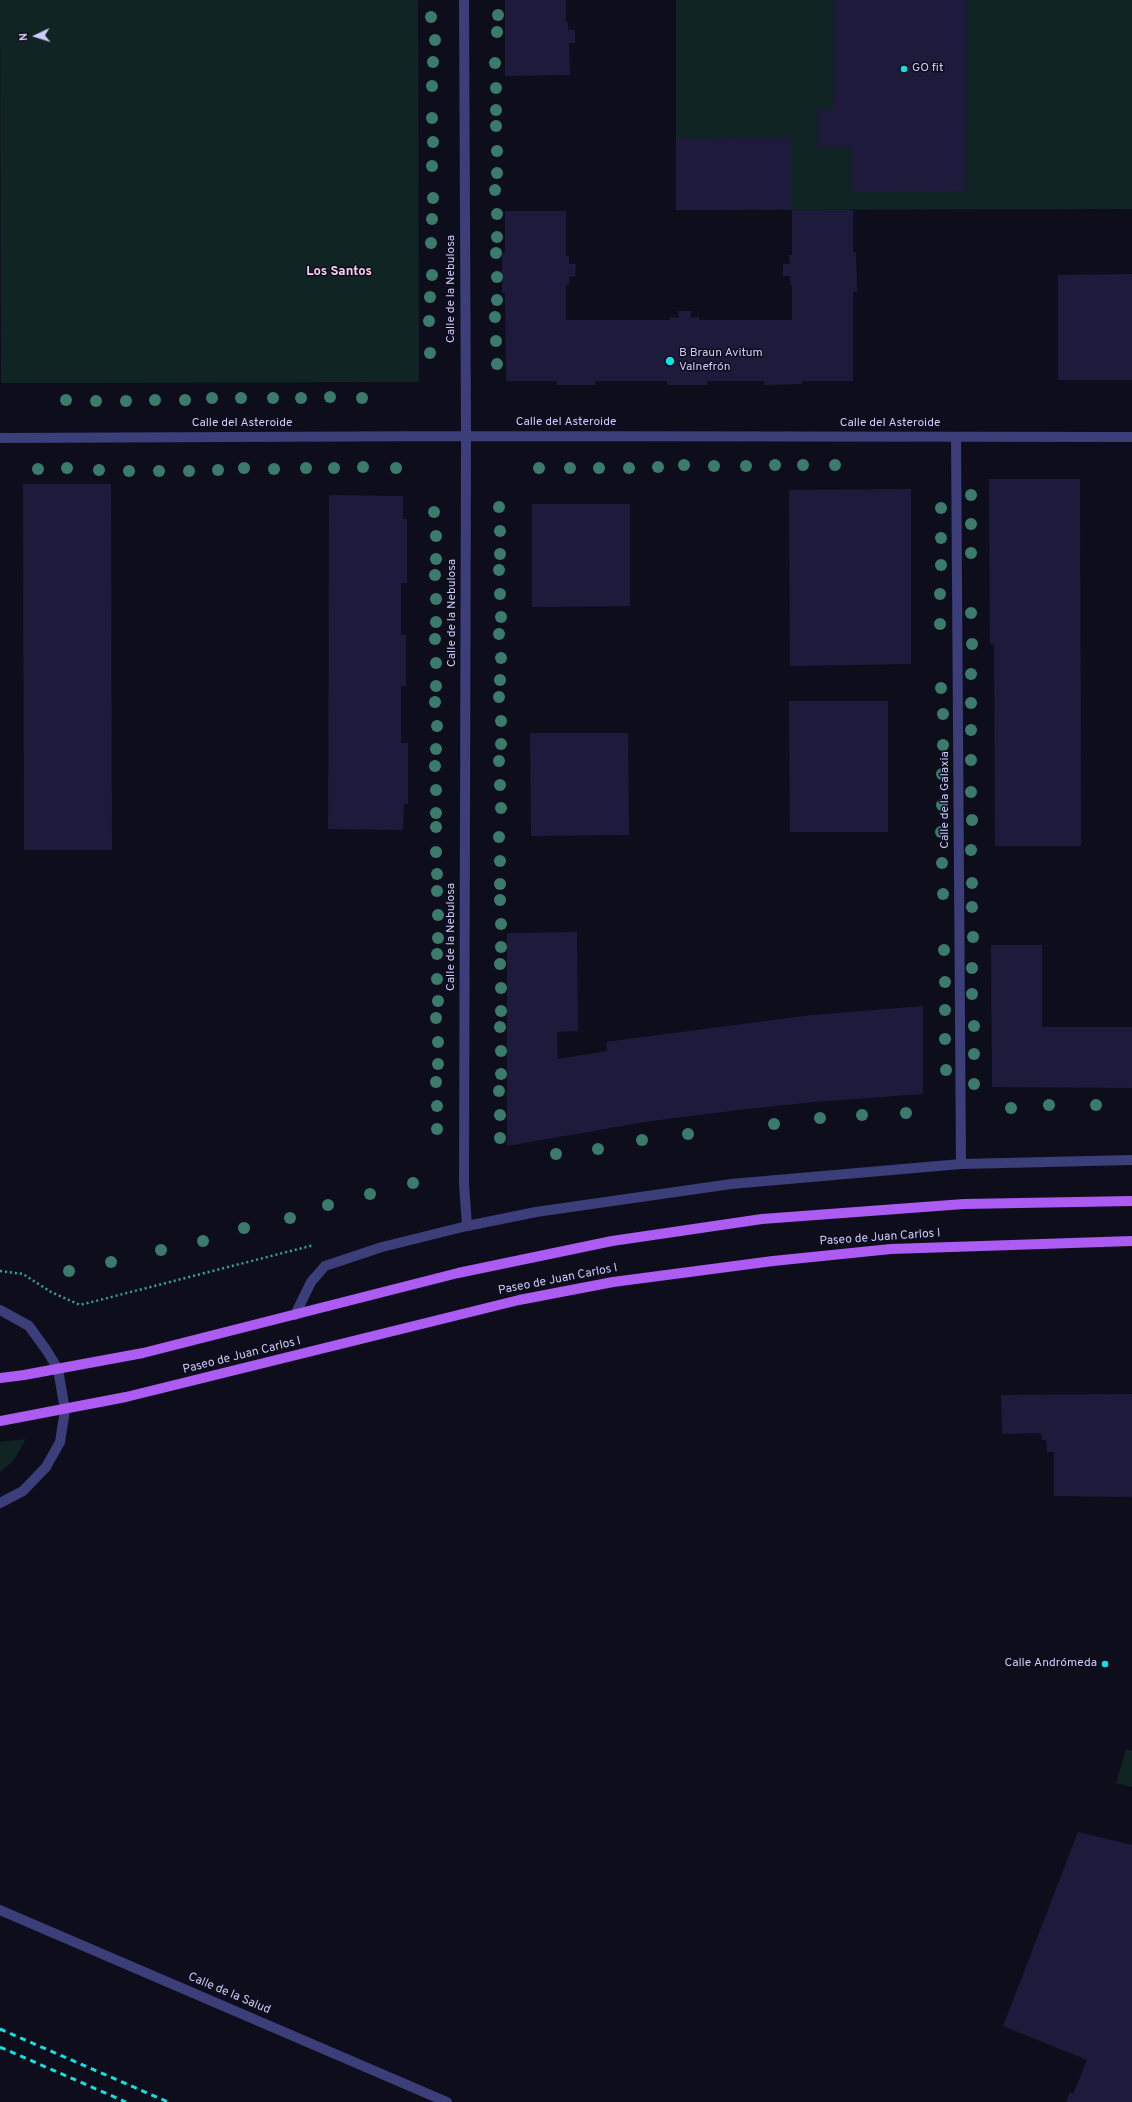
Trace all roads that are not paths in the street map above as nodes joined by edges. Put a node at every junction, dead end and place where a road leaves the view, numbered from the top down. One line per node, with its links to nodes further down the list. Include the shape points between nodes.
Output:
1 (464, 0): 2 (street, Calle de la Nebulosa)
2 (466, 436): 3 (street, Calle del Asteroide); 5 (street, Calle del Asteroide); 9 (street, Calle de la Nebulosa, via 464,1184)
3 (956, 437): 4 (street, Calle del Asteroide); 7 (street, Calle de la Galaxia)
4 (1132, 437)
5 (0, 438)
6 (1132, 1160): 7 (street)
7 (961, 1164): 9 (street, via 732,1184 536,1212)
8 (1132, 1201): 12 (main road, via 964,1204 762,1219 612,1241 458,1273)
9 (467, 1226): 12 (street, via 382,1247 325,1266 311,1282)
10 (1132, 1241): 15 (main road, Paseo de Juan Carlos I, via 891,1249 613,1282 519,1300 158,1390)
11 (0, 1310): 13 (street, via 29,1326)
12 (295, 1315): 13 (main road, via 143,1353)
13 (58, 1369): 14 (main road); 15 (street)
14 (0, 1378)
15 (65, 1410): 16 (main road, Paseo de Juan Carlos I); 17 (street, via 60,1442 46,1467 23,1491)
16 (0, 1421)
17 (0, 1503)
18 (0, 1910): 19 (street, Calle de la Salud)
19 (446, 2102)

